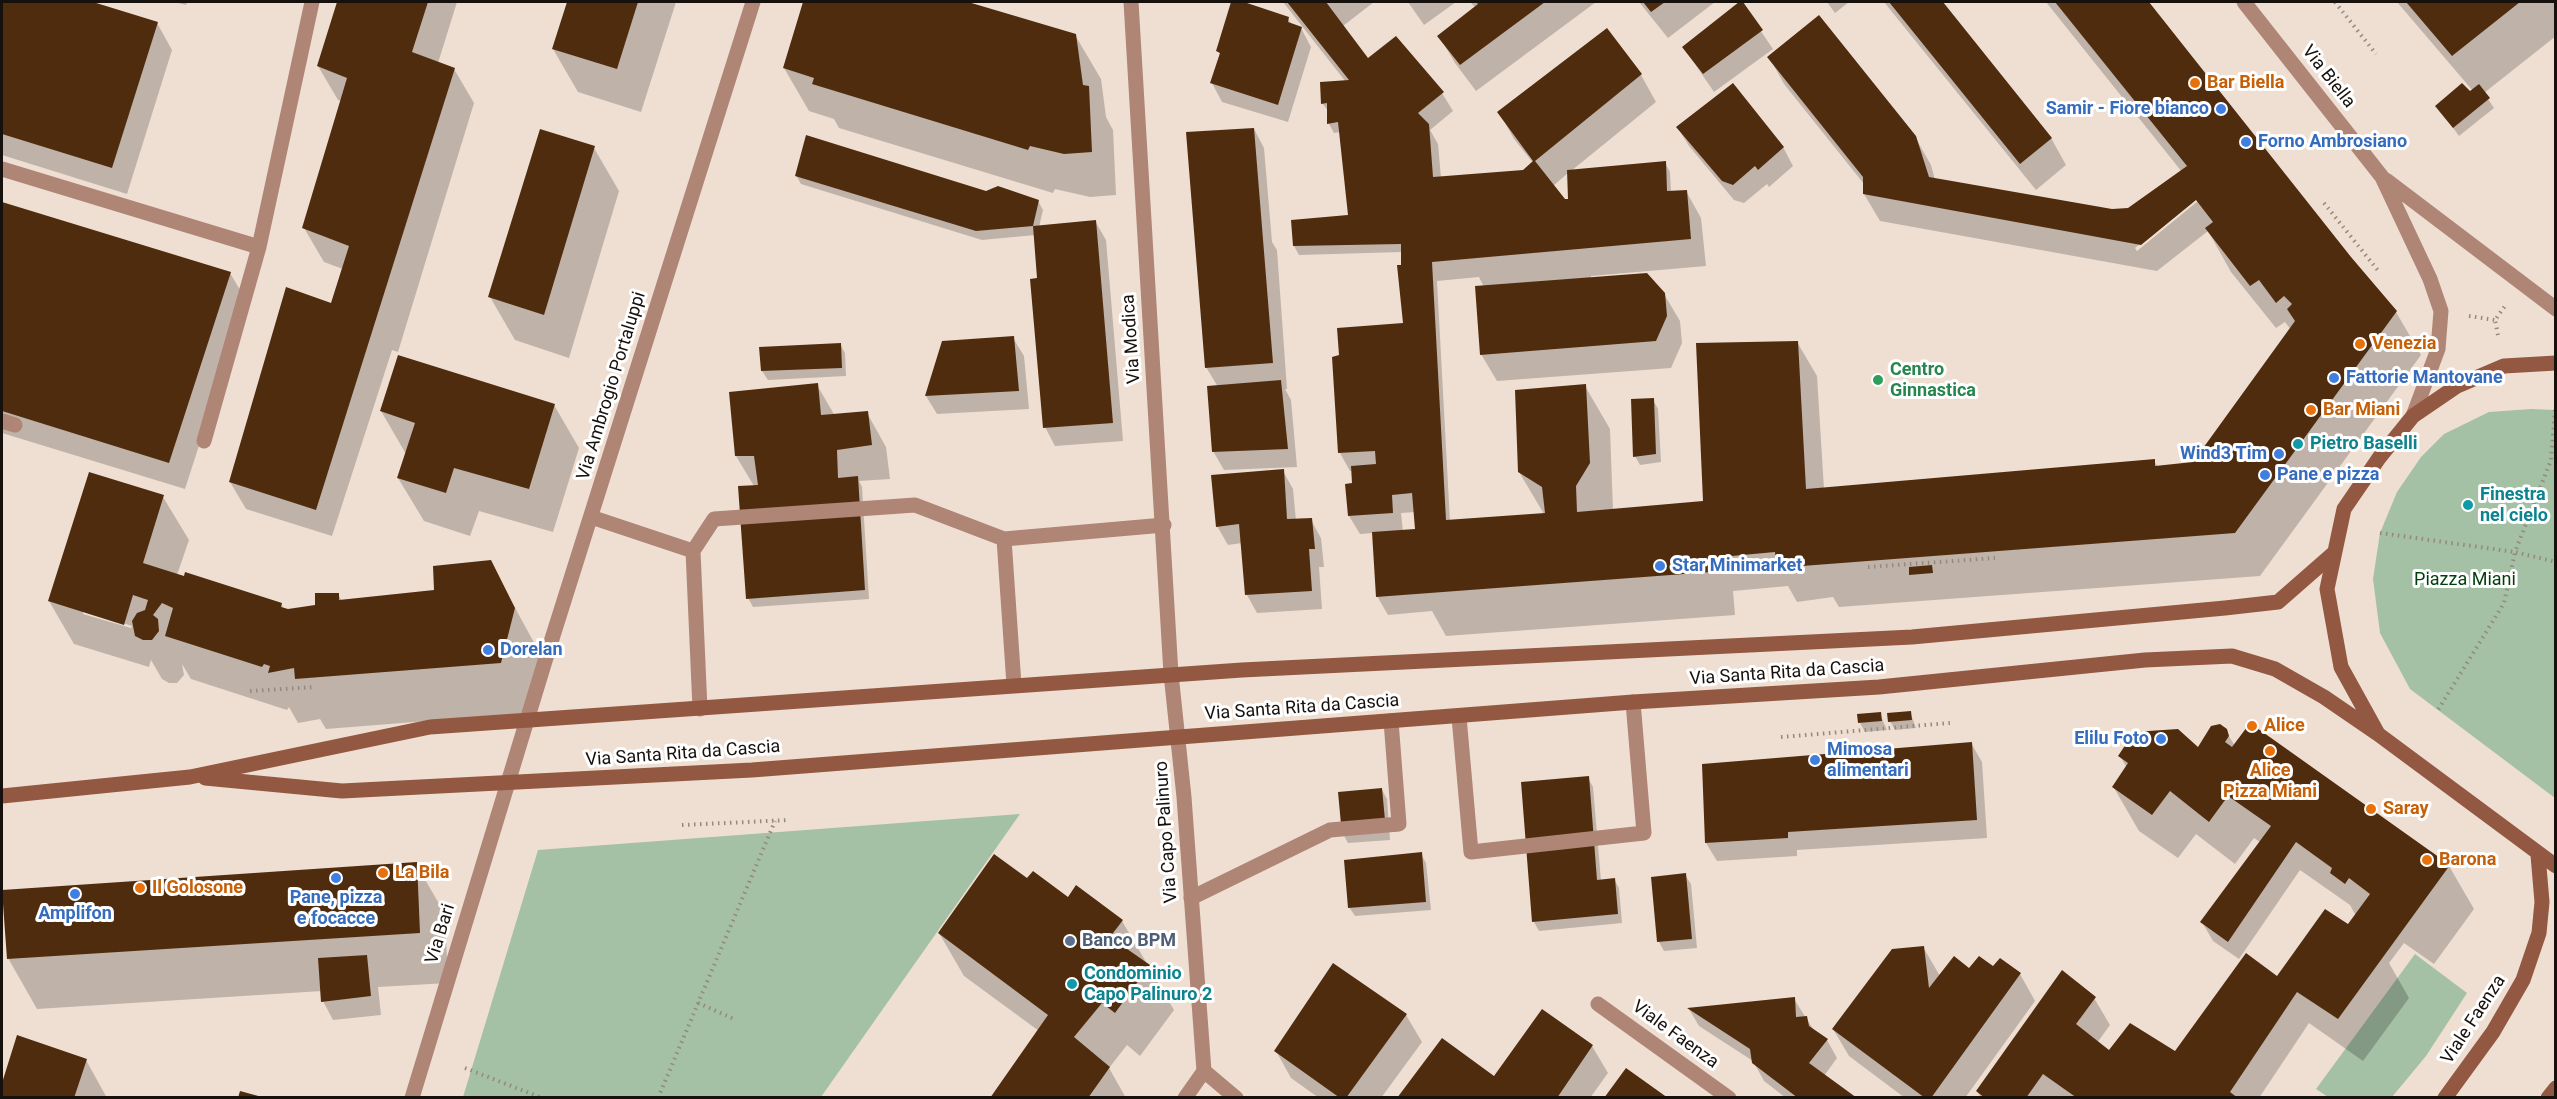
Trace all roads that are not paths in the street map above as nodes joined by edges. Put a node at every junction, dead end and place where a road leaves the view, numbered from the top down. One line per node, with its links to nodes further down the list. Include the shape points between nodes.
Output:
1 (312, 2): 7 (street)
2 (753, 2): 12 (street, Via Ambrogio Portaluppi)
3 (1131, 2): 13 (street, Via Modica)
4 (2244, 2): 6 (street, Via Biella)
5 (2, 169): 7 (street)
6 (2382, 177): 8 (street); 10 (street, via 2441,310 2438,349)
7 (259, 247): 11 (street)
8 (2556, 309)
9 (2556, 363): 10 (main road, via 2504,366 2457,386)
10 (2413, 416): 16 (main road, via 2344,509)
11 (204, 441)
12 (591, 517): 15 (street); 23 (street, Via Ambrogio Portaluppi)
13 (1164, 525): 14 (street); 17 (street, Via Modica)
14 (1004, 539): 15 (street, via 915,505 714,519); 18 (street)
15 (693, 551): 20 (street)
16 (2334, 553): 17 (main road, Via Santa Rita da Cascia, via 2278,602 2225,608 1912,637); 24 (main road, via 2327,589 2341,667)
17 (1171, 674): 18 (main road, Via Santa Rita da Cascia); 25 (street)
18 (1014, 685): 20 (main road, Via Santa Rita da Cascia)
19 (1633, 702): 21 (main road, Via Santa Rita da Cascia); 21 (street, via 1644,833 1471,852); 24 (main road, Via Santa Rita da Cascia, via 1879,687 2145,660 2232,656 2275,669)
20 (700, 709): 23 (main road, Via Santa Rita da Cascia)
21 (1459, 717): 22 (main road, Via Santa Rita da Cascia)
22 (1391, 721): 25 (main road, Via Santa Rita da Cascia); 31 (street, via 1399,824 1330,830)
23 (526, 722): 26 (main road, Via Santa Rita da Cascia, via 430,727); 27 (street, Via Ambrogio Portaluppi)
24 (2378, 734): 29 (main road, Via Santa Rita da Cascia)
25 (1179, 736): 27 (main road, Via Santa Rita da Cascia, via 752,770); 31 (street, Via Capo Palinuro)
26 (190, 777): 27 (main road, Via Santa Rita da Cascia, via 342,791); 28 (main road, Via Santa Rita da Cascia)
27 (508, 782): 35 (street, Via Bari)
28 (2, 796)
29 (2538, 855): 30 (main road, Via Santa Rita da Cascia); 39 (main road, Viale Faenza, via 2542,902 2539,933 2523,980 2493,1032)
30 (2556, 866)
31 (1191, 898): 33 (street, Via Capo Palinuro)
32 (1598, 1004): 38 (street, Viale Faenza)
33 (1204, 1071): 36 (street); 37 (street)
34 (2556, 1088): 40 (main road)
35 (412, 1098)
36 (1185, 1098)
37 (1236, 1098)
38 (1729, 1098)
39 (2445, 1098)
40 (2548, 1098)

